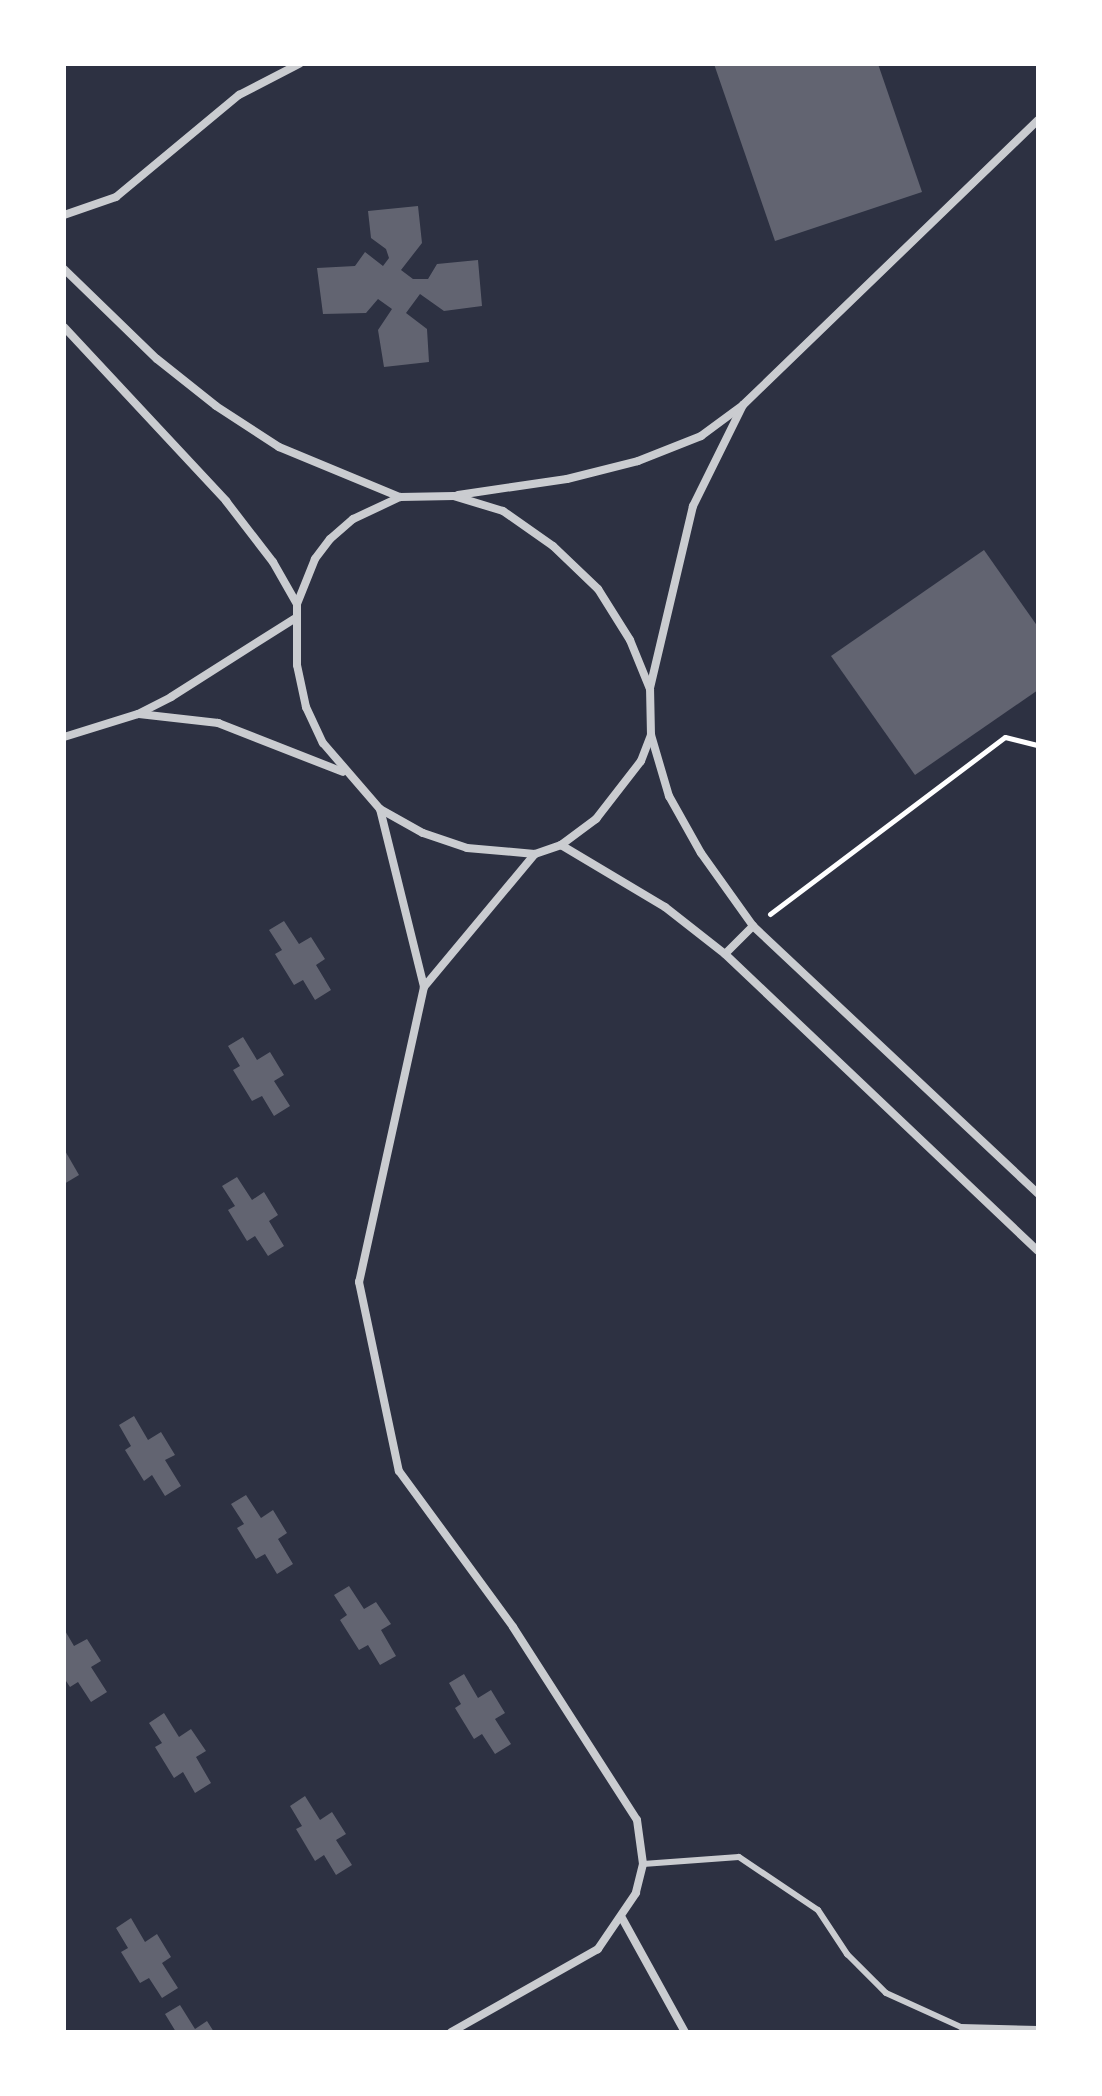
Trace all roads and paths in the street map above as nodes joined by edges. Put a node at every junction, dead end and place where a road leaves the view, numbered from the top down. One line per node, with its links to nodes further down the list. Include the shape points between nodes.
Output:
1 (299, 64): 3 (street, via 239,95 116,197)
2 (1038, 120): 6 (street)
3 (64, 215)
4 (64, 269): 8 (street, via 157,359 216,406 279,447)
5 (64, 327): 9 (street, via 226,501 273,562)
6 (743, 405): 7 (street, via 701,436 638,461 567,479); 11 (street, via 693,506)
7 (454, 496): 8 (street); 11 (street, via 503,511 553,546 598,589 630,640)
8 (400, 497): 9 (street, via 353,519 330,539 315,559)
9 (297, 604): 10 (street)
10 (294, 619): 12 (street, via 225,667); 16 (street, via 306,707)
11 (650, 689): 13 (street)
12 (138, 714): 14 (street); 16 (street, via 218,723)
13 (651, 735): 18 (street, via 619,793 596,819); 20 (street, via 669,796 701,853)
14 (64, 737)
15 (1038, 745): 20 (path, via 1005,737)
16 (343, 772): 17 (street)
17 (380, 809): 19 (street, via 423,833 467,848); 22 (street)
18 (561, 845): 19 (street); 21 (street, via 665,907)
19 (535, 854): 22 (street)
20 (753, 926): 21 (street); 23 (street)
21 (725, 954): 24 (street)
22 (424, 987): 25 (street, via 359,1282 399,1471 513,1627 637,1820)
23 (1038, 1194)
24 (1038, 1251)
25 (643, 1864): 26 (street); 27 (lane, via 739,1857 818,1910 847,1954 886,1993 961,2027)
26 (622, 1918): 28 (street, via 598,1949); 29 (street)
27 (1038, 2029)
28 (451, 2032)
29 (685, 2032)

